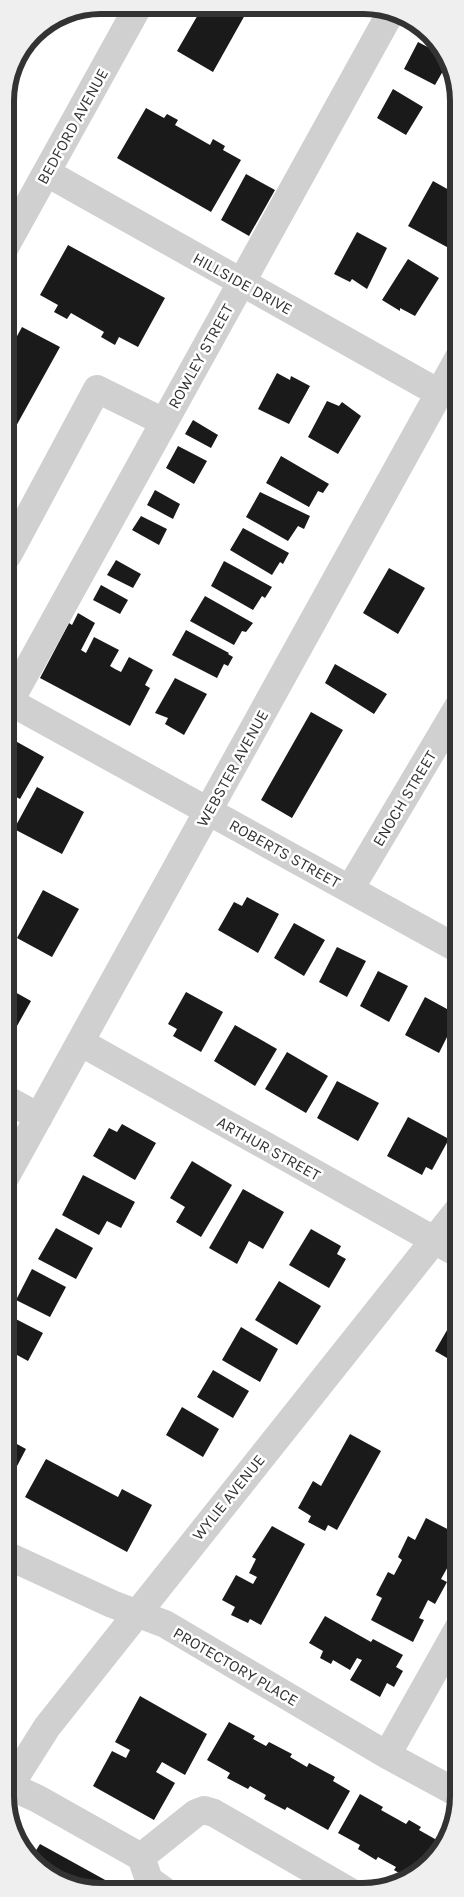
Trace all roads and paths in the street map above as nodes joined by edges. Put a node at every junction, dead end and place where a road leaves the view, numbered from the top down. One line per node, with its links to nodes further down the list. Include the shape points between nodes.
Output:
1 (134, 14): 3 (street, BEDFORD AVENUE)
2 (388, 17): 5 (street, ROWLEY STREET)
3 (46, 173): 4 (street, BEDFORD AVENUE); 5 (street, HILLSIDE DRIVE)
4 (14, 231)
5 (242, 282): 7 (street, HILLSIDE DRIVE); 8 (street, ROWLEY STREET)
6 (450, 373): 7 (street, WEBSTER AVENUE)
7 (439, 393): 13 (street, WEBSTER AVENUE)
8 (164, 422): 9 (street, via 97,389); 10 (street, ROWLEY STREET)
9 (14, 544)
10 (14, 688)
11 (14, 704): 13 (street, ROBERTS STREET)
12 (450, 720): 14 (street, ENOCH STREET)
13 (208, 811): 14 (street, ROBERTS STREET); 16 (street, WEBSTER AVENUE)
14 (350, 889): 15 (street, ROBERTS STREET)
15 (450, 945)
16 (80, 1042): 18 (street, WEBSTER AVENUE); 21 (street, ARTHUR STREET)
17 (14, 1103): 18 (street)
18 (39, 1117): 19 (street, WEBSTER AVENUE)
19 (14, 1162)
20 (450, 1220): 21 (street, WYLIE AVENUE)
21 (433, 1240): 22 (street, ARTHUR STREET); 24 (street, WYLIE AVENUE)
22 (450, 1249)
23 (14, 1559): 24 (street, PROTECTORY PLACE)
24 (136, 1613): 26 (street, PROTECTORY PLACE, via 165,1624); 27 (street, WYLIE AVENUE, via 47,1727)
25 (450, 1642): 26 (street)
26 (387, 1755): 28 (street, PROTECTORY PLACE)
27 (14, 1779)
28 (450, 1789)
29 (14, 1791): 30 (street, via 38,1799)
30 (141, 1857): 31 (street, via 149,1880); 32 (street, via 204,1810)
31 (153, 1883)
32 (335, 1883)

